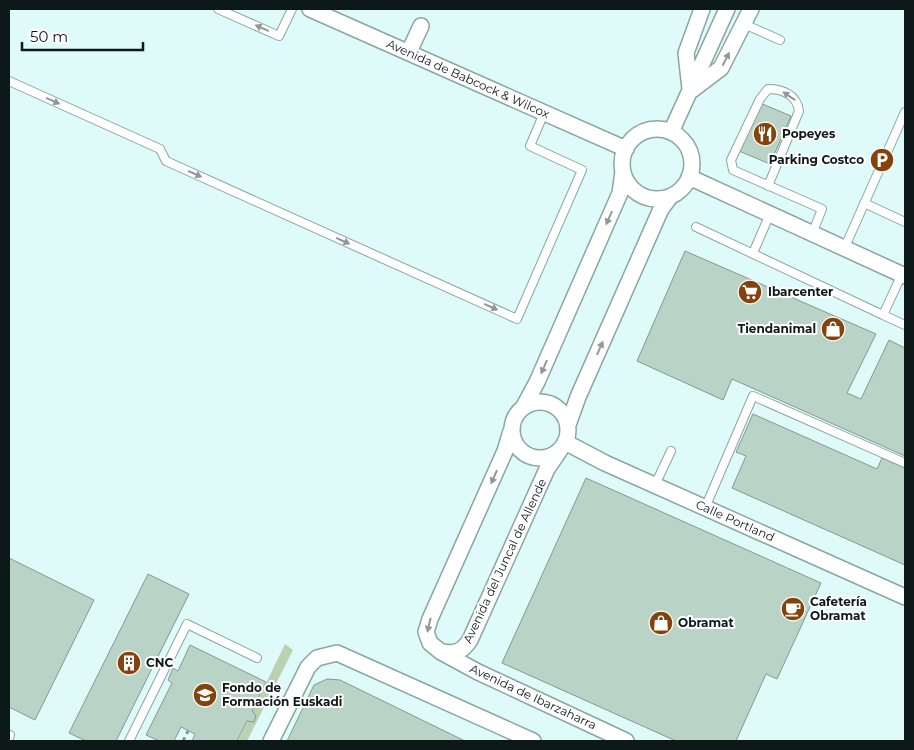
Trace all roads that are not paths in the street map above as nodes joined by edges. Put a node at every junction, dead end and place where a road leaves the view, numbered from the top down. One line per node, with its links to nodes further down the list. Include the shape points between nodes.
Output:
1 (218, 9): 2 (lane, one-way to 1, via 279,36)
2 (292, 9)
3 (310, 9): 10 (street, Avenida de Babcock & Wilcox)
4 (702, 9): 12 (street, via 686,53)
5 (727, 9): 12 (street)
6 (751, 9): 7 (street)
7 (744, 24): 9 (lane); 12 (street, one-way to 7, via 721,68)
8 (421, 26): 10 (street)
9 (780, 40)
10 (409, 52): 14 (street, Avenida de Babcock & Wilcox)
11 (9, 81): 14 (lane, one-way to 14, via 160,149 166,162 517,319 582,170 530,146)
12 (690, 90): 15 (street)
13 (905, 112): 21 (lane)
14 (544, 113): 16 (street, Avenida de Babcock & Wilcox)
15 (671, 132): 16 (street, via 650,130 640,134); 18 (street, via 687,146 691,162)
16 (626, 148): 17 (street)
17 (622, 172): 20 (street, via 635,192 658,199); 31 (street, one-way to 31, via 620,193)
18 (689, 177): 20 (street); 22 (street)
19 (768, 186): 19 (lane, one-way to 19, via 800,111 792,95 778,89 768,89 760,98 731,160 733,170); 25 (lane, via 822,209)
20 (670, 197): 32 (street, one-way to 20, via 661,210)
21 (864, 204): 23 (lane); 26 (lane)
22 (770, 214): 25 (street); 27 (lane)
23 (905, 222)
24 (696, 227): 27 (lane)
25 (812, 234): 26 (street)
26 (844, 248): 28 (street)
27 (753, 253): 29 (lane)
28 (903, 275): 29 (lane)
29 (883, 315): 30 (lane)
30 (905, 325)
31 (524, 406): 32 (street, via 543,401 552,404 560,409); 33 (street, via 516,413)
32 (568, 425): 34 (street)
33 (511, 431): 34 (street, via 519,450 535,458 553,455); 40 (street, one-way to 40, via 430,619 426,632 430,643)
34 (563, 446): 37 (street, Calle Portland); 40 (street, Avenida del Juncal de Allende, via 547,469 470,640 464,649 454,654)
35 (671, 451): 37 (lane)
36 (905, 463): 38 (lane, via 753,396)
37 (655, 485): 38 (street, Calle Portland)
38 (706, 508): 39 (street, Calle Portland)
39 (905, 597)
40 (441, 652): 45 (street, Avenida de Ibarzaharra)
41 (257, 658): 42 (lane, via 187,624)
42 (129, 741)
43 (271, 741): 44 (street, via 308,667 317,658 337,653)
44 (533, 741)
45 (626, 741)

